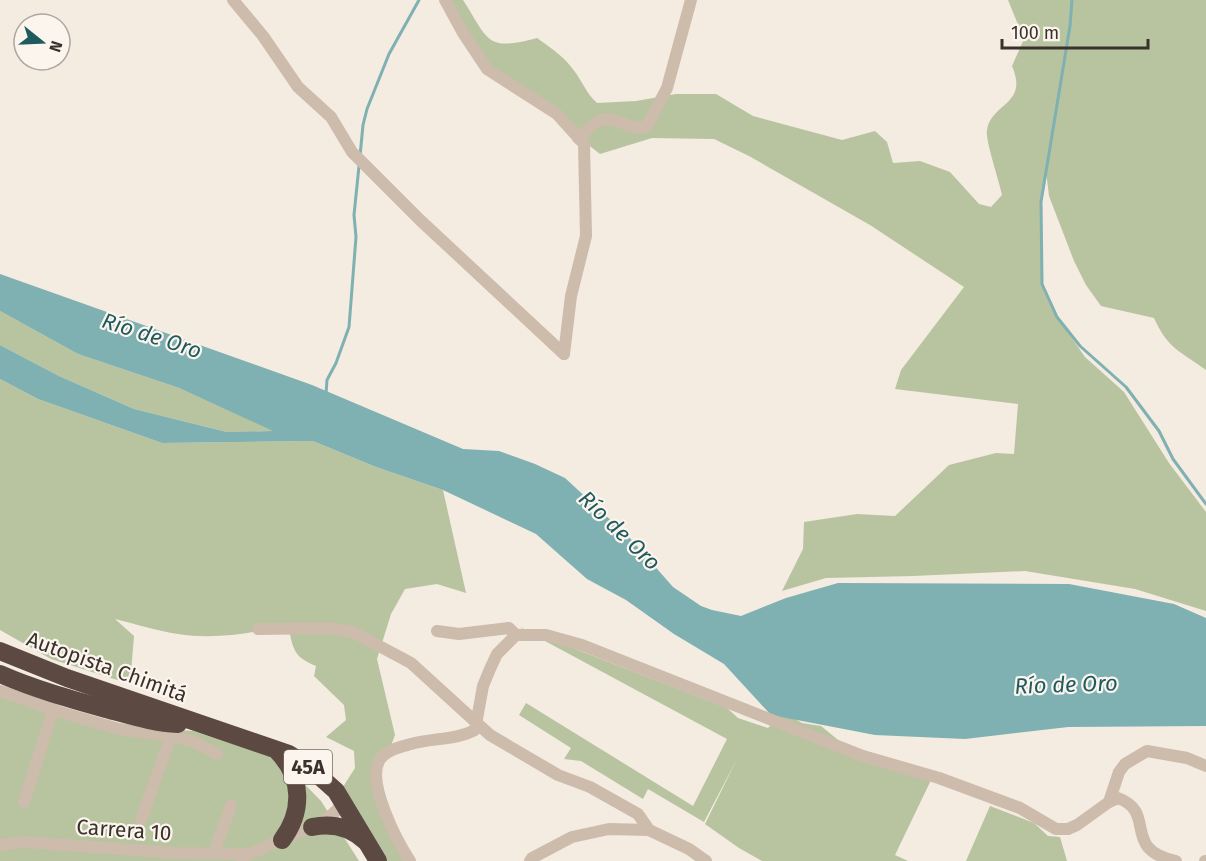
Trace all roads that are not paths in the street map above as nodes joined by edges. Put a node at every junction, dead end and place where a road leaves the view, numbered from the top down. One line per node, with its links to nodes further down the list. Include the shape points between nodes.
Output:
1 (233, 0): 4 (street, via 298,87 331,117 352,152 564,354 586,236 584,144)
2 (445, 0): 4 (street, via 487,69 557,114)
3 (691, 0): 4 (street, via 666,88 647,126 640,129 606,119)
4 (578, 138)
5 (258, 629): 12 (street, via 332,628 353,632 411,663)
6 (437, 631): 7 (street, via 459,634 509,628)
7 (516, 635): 12 (street, via 497,654 490,669); 20 (street, via 546,635 582,645 863,756 939,778 1020,808 1056,829 1077,825)
8 (0, 651): 13 (highway, Autopista Chimitá / 45A)
9 (0, 674): 13 (highway, Autopista Chimitá / 45A, via 120,713 174,724)
10 (0, 691): 11 (street)
11 (53, 710): 14 (street, via 119,729); 19 (street)
12 (478, 723): 24 (street, via 490,735 558,774 638,814); 32 (street, via 467,734 405,746 389,751 379,760 377,781 388,820)
13 (198, 724): 15 (highway, Autopista Chimitá / 45A)
14 (171, 736): 16 (street); 22 (street)
15 (272, 747): 18 (highway, Autopista Chimitá / 45A, via 308,766); 25 (highway, via 290,767 298,792 295,818)
16 (217, 754)
17 (1206, 766): 20 (street, via 1187,758 1147,751 1125,764)
18 (343, 801): 23 (street, via 332,815); 29 (highway, Autopista Chimitá / 45A)
19 (24, 802)
20 (1108, 802): 35 (street, via 1118,798 1129,802 1140,818 1141,836 1148,849)
21 (231, 805): 28 (street)
22 (141, 820)
23 (312, 827): 25 (street); 29 (highway, via 345,828 359,836)
24 (649, 830): 33 (street, via 609,829 572,837); 34 (street)
25 (282, 840): 30 (street)
26 (0, 845): 27 (street, Carrera 10, via 24,843)
27 (188, 853): 28 (street, Carrera 10); 31 (street)
28 (214, 853): 30 (street, Carrera 10)
29 (376, 857)
30 (241, 858)
31 (203, 861)
32 (410, 861)
33 (530, 861)
34 (706, 861)
35 (1176, 861)

